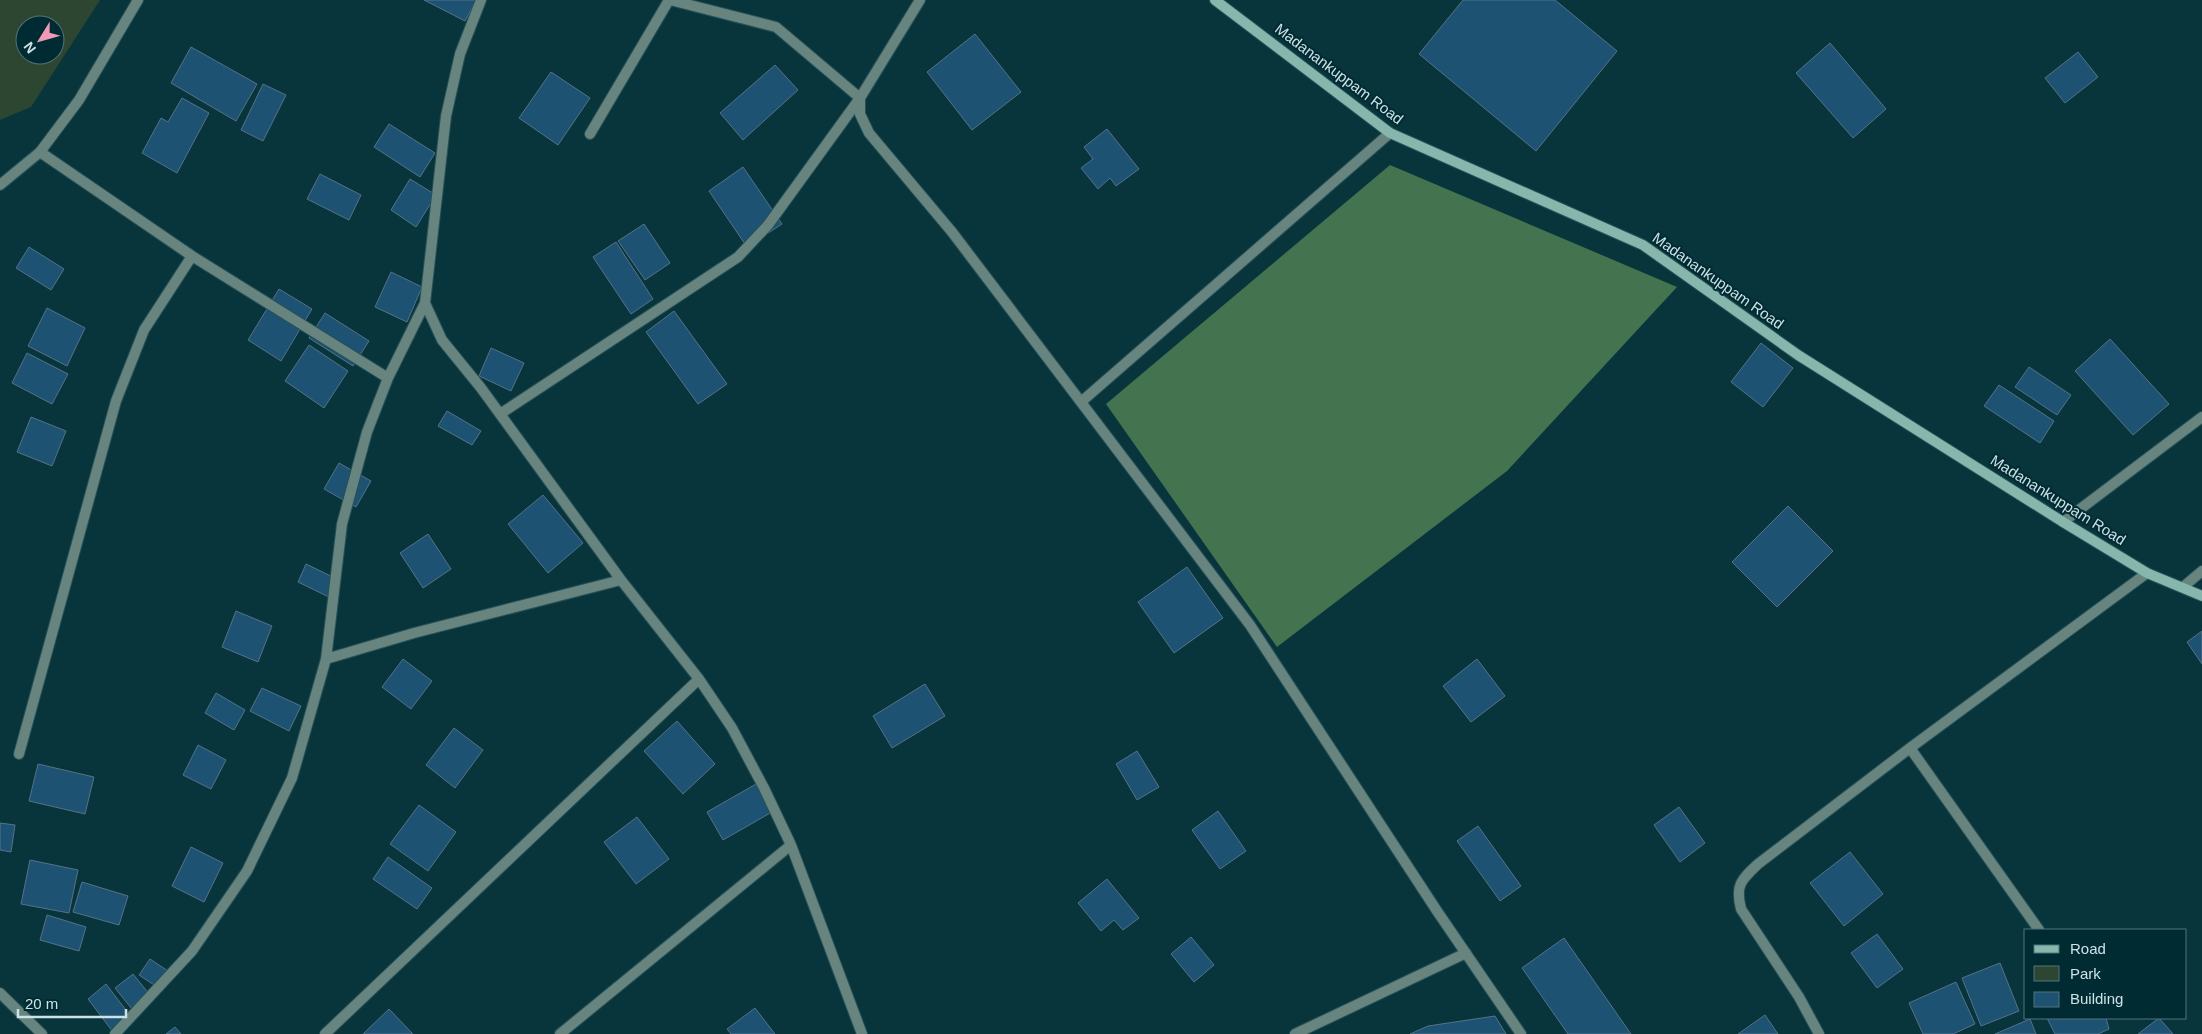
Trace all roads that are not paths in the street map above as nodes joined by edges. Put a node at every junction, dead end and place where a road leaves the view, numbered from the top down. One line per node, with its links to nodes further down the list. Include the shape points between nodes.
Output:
1 (138, 0): 9 (street, via 79,100)
2 (481, 0): 12 (street, via 460,54 446,116)
3 (670, 0): 6 (street, via 776,27); 8 (street)
4 (920, 0): 6 (street)
5 (1215, 0): 7 (main road, Madanankuppam Road)
6 (860, 98): 14 (street, via 860,114 869,133 952,232); 15 (street, via 768,225 738,257)
7 (1390, 133): 14 (street); 17 (main road, Madanankuppam Road, via 1643,245 1798,355)
8 (590, 134)
9 (40, 152): 10 (street); 11 (street)
10 (0, 185)
11 (192, 256): 13 (street); 26 (street, via 144,330 116,401)
12 (426, 303): 13 (street); 15 (street, via 442,340)
13 (388, 378): 23 (street, via 367,432 342,524)
14 (1081, 402): 29 (street, via 1250,626)
15 (500, 414): 20 (street)
16 (2202, 417): 17 (street)
17 (2063, 522): 19 (main road, Madanankuppam Road)
18 (2202, 571): 21 (street)
19 (2148, 573): 21 (main road, Madanankuppam Road); 25 (street)
20 (621, 580): 23 (street); 24 (street)
21 (2182, 587): 22 (main road, Madanankuppam Road)
22 (2202, 596)
23 (326, 659): 32 (street, via 292,778 246,871 192,951)
24 (699, 679): 27 (street, via 732,728); 33 (street)
25 (1910, 748): 28 (street); 38 (street, via 1758,864 1744,878 1737,894 1742,909)
26 (19, 754)
27 (791, 845): 34 (street); 35 (street)
28 (2038, 929)
29 (1466, 953): 36 (street); 37 (street)
30 (0, 993): 31 (street)
31 (42, 1034)
32 (114, 1034)
33 (325, 1034)
34 (560, 1034)
35 (862, 1034)
36 (1295, 1034)
37 (1520, 1034)
38 (1819, 1034)

